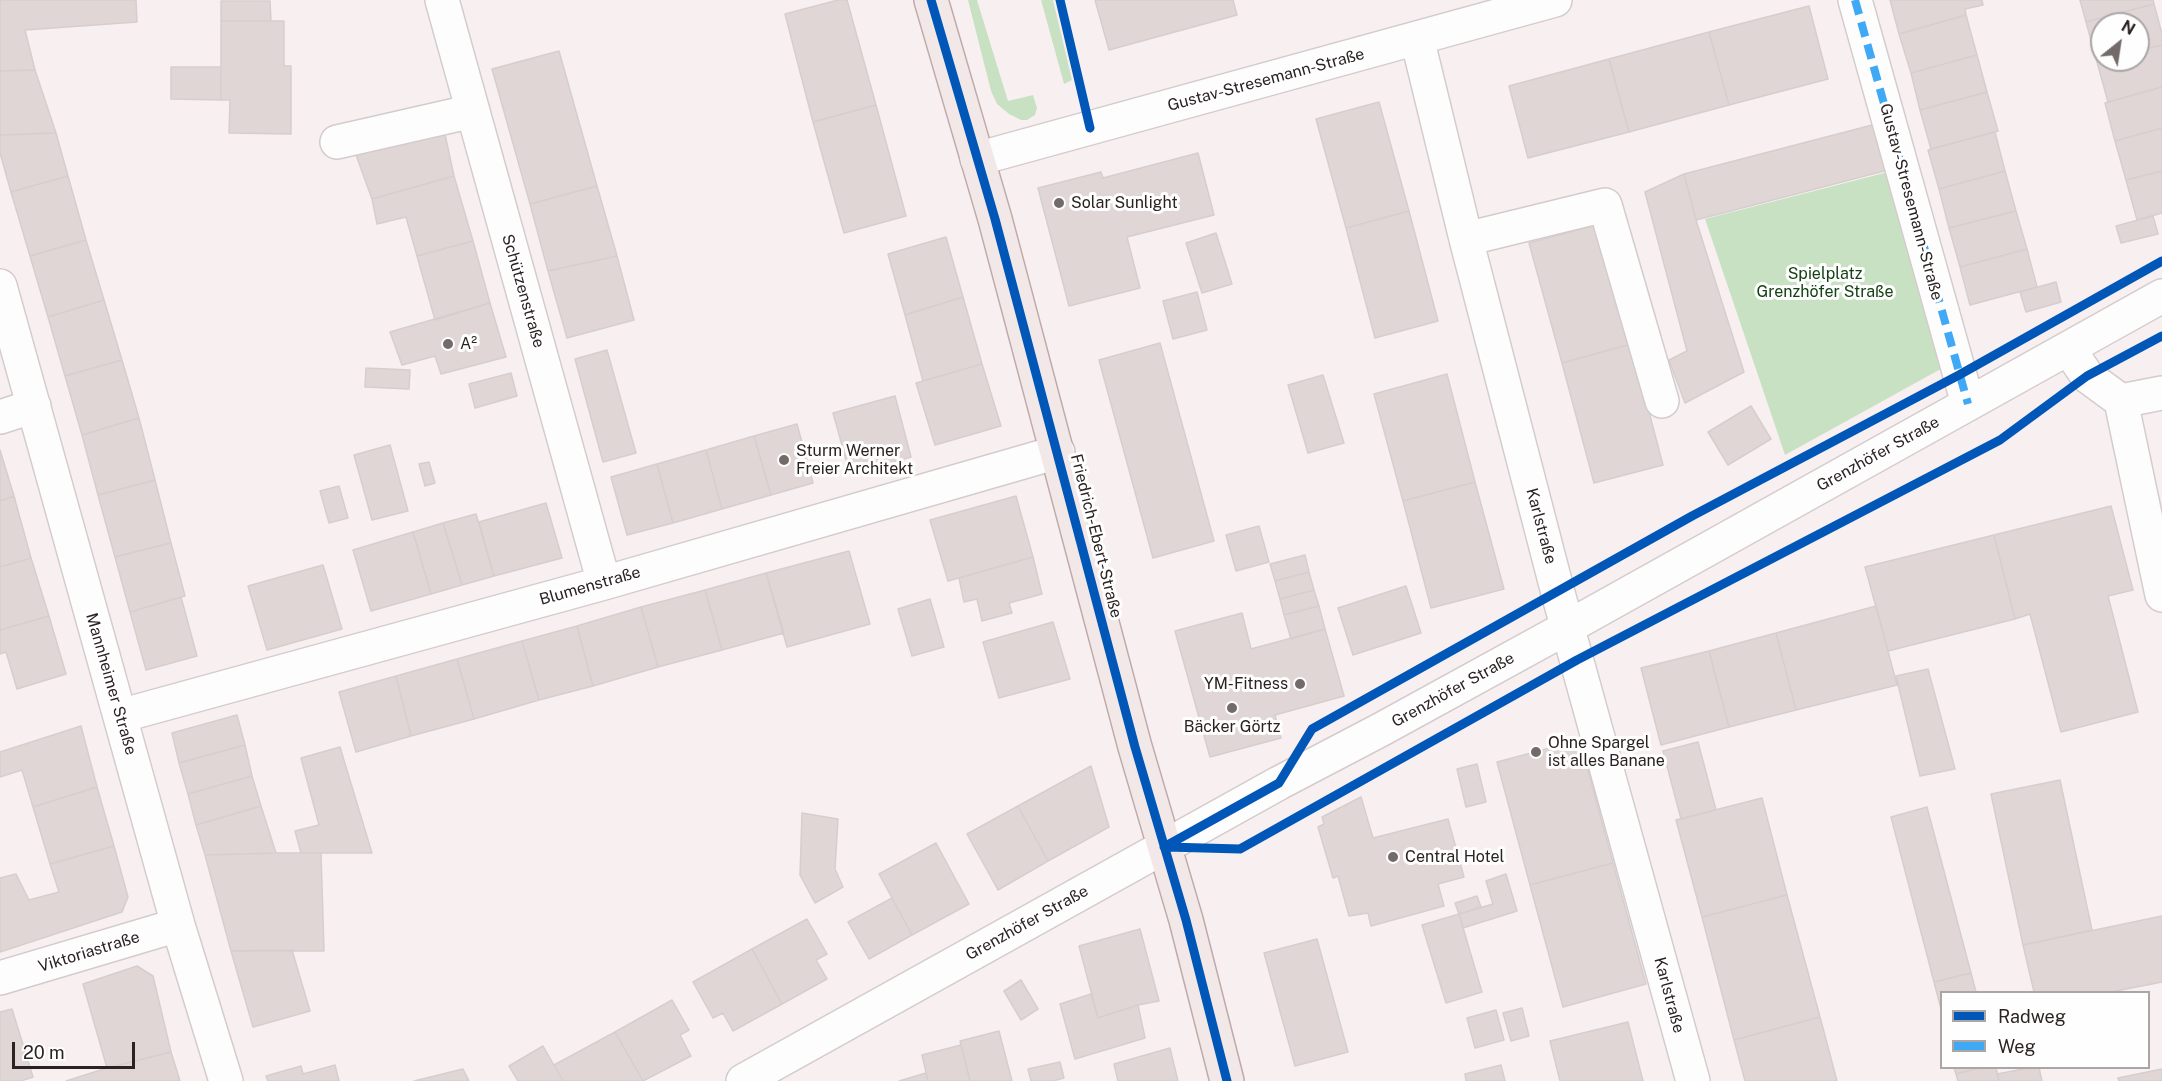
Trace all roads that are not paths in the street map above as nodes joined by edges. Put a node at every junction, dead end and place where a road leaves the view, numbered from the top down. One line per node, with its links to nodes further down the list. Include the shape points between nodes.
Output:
1 (442, 0): 6 (street, Schützenstraße)
2 (931, 0): 8 (main road, Friedrich-Ebert-Straße)
3 (1555, 0): 5 (street, Gustav-Stresemann-Straße)
4 (1855, 0): 16 (street, Gustav-Stresemann-Straße)
5 (1417, 38): 8 (street, Gustav-Stresemann-Straße); 9 (street, Karlstraße)
6 (473, 111): 7 (street); 20 (street, Schützenstraße)
7 (337, 142)
8 (977, 159): 19 (main road, Friedrich-Ebert-Straße)
9 (1466, 239): 14 (street, via 1605,205); 22 (street, Karlstraße)
10 (0, 286): 17 (street, Mannheimer Straße)
11 (2162, 296): 12 (street, Grenzhöfer Straße)
12 (2070, 349): 15 (street, via 2087,376); 16 (street, Grenzhöfer Straße)
13 (2162, 393): 15 (street)
14 (1662, 401)
15 (2121, 401): 21 (street)
16 (1968, 404): 22 (street, Grenzhöfer Straße)
17 (34, 406): 18 (street); 23 (street, Mannheimer Straße)
18 (0, 417)
19 (1058, 452): 20 (street, Blumenstraße); 24 (main road, Friedrich-Ebert-Straße)
20 (604, 583): 23 (street, Blumenstraße)
21 (2162, 595)
22 (1568, 627): 24 (street, Grenzhöfer Straße); 30 (street, Karlstraße)
23 (120, 716): 25 (street, Mannheimer Straße)
24 (1164, 847): 28 (street, Grenzhöfer Straße); 29 (main road, Friedrich-Ebert-Straße)
25 (178, 925): 26 (street, Viktoriastraße); 27 (street, Mannheimer Straße)
26 (0, 978)
27 (226, 1081)
28 (743, 1081)
29 (1227, 1081)
30 (1693, 1081)

